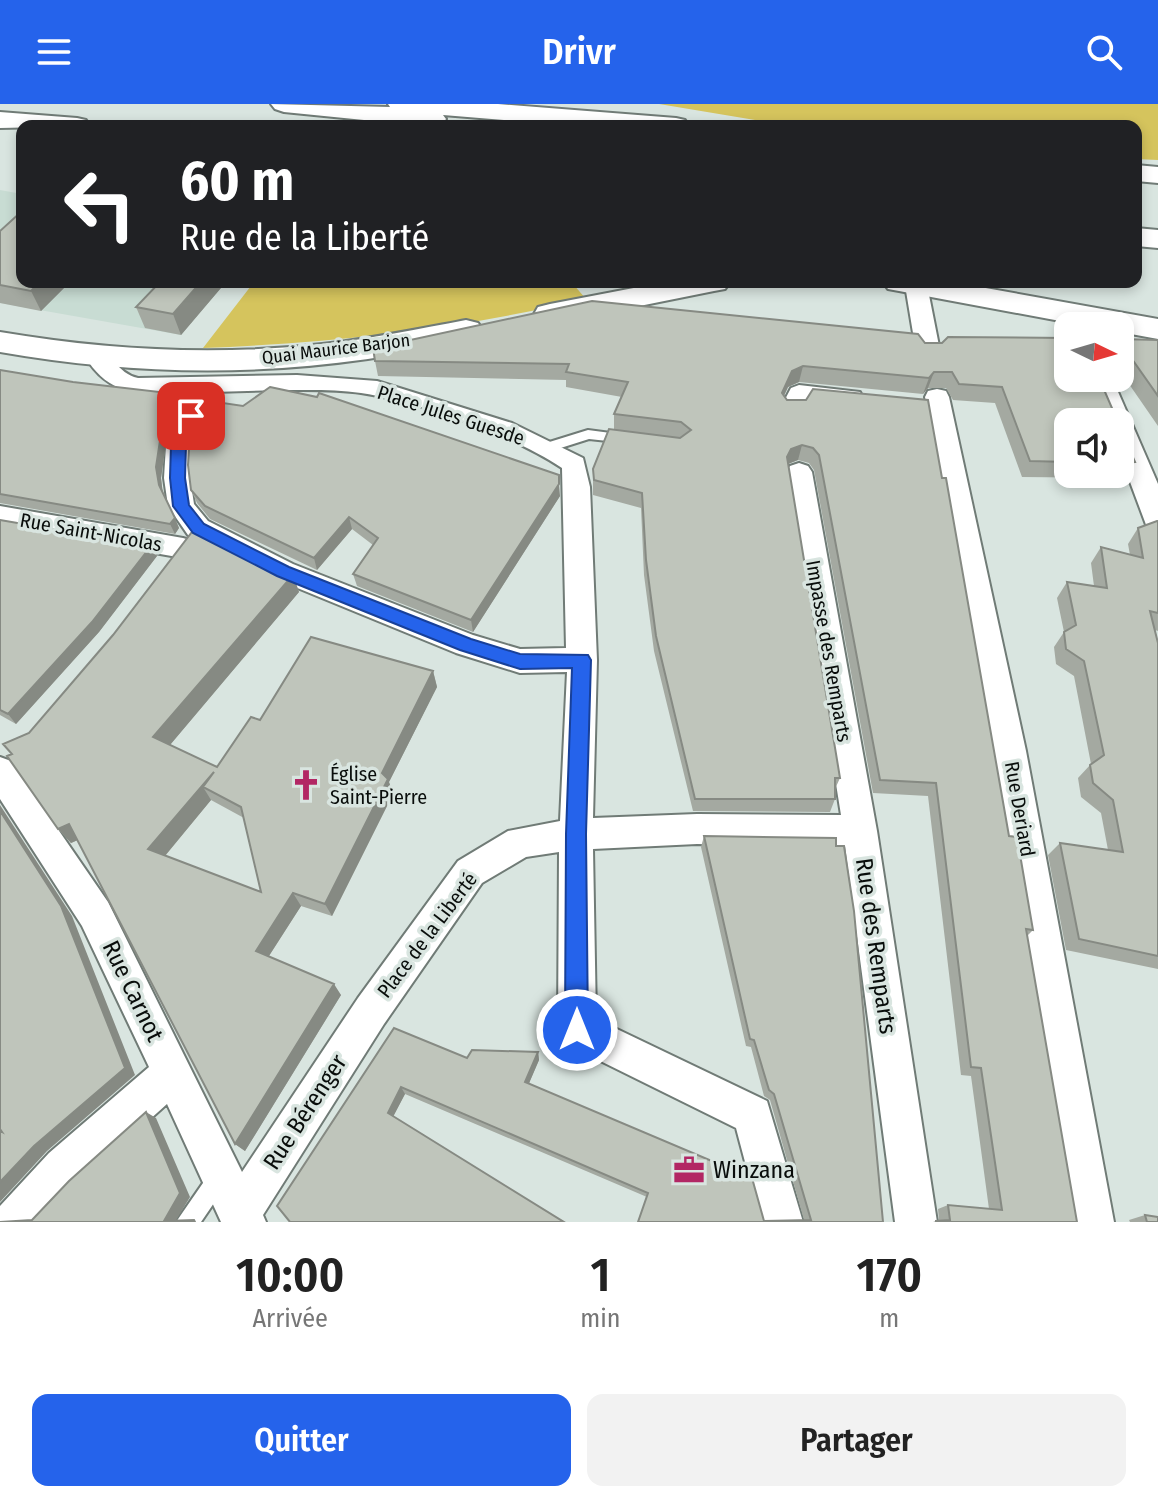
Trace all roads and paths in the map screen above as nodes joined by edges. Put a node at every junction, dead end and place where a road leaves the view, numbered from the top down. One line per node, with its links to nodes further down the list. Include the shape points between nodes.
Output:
1 (284, 104): 3 (main road)
2 (401, 104): 4 (main road)
3 (442, 120)
4 (601, 120)
5 (683, 288): 13 (main road, Quai Maurice Barjon, via 324,354 258,360)
6 (909, 288): 12 (street)
7 (926, 288): 8 (main road)
8 (1054, 316)
9 (1134, 326): 10 (main road)
10 (1158, 329)
11 (0, 342): 13 (main road, Quai Maurice Barjon)
12 (928, 351)
13 (97, 356): 14 (street, Place Jules Guesde, via 104,370 126,383)
14 (204, 386): 19 (street, Place Jules Guesde, via 361,385); 24 (street, via 179,445 181,506)
15 (877, 400): 17 (street, via 799,393)
16 (928, 402): 39 (street, Rue Deriard, via 1010,751)
17 (793, 407)
18 (633, 440): 19 (lane, via 588,434)
19 (548, 447): 26 (street, Place Jules Guesde, via 574,464)
20 (1134, 458): 22 (street)
21 (799, 472): 29 (street, Impasse des Remparts)
22 (1157, 511)
23 (0, 516): 24 (street, Rue Saint-Nicolas)
24 (190, 538): 25 (street); 26 (street, Rue Saint-Nicolas, via 466,645 520,661)
25 (165, 572)
26 (582, 660): 30 (street)
27 (5, 754): 32 (street, Rue Carnot, via 95,914)
28 (697, 829): 29 (street, Rue des Remparts); 30 (street, Place de la Liberté)
29 (860, 831): 38 (street, Rue des Remparts)
30 (576, 834): 31 (street, Place de la Liberté, via 520,842 470,872); 37 (street, via 577,1030 753,1115)
31 (371, 1011): 34 (street, Rue Bérenger)
32 (174, 1072): 33 (street, Rue Carnot); 35 (street, via 64,1168)
33 (221, 1176): 34 (street, Rue Carnot); 36 (lane)
34 (242, 1218)
35 (14, 1222)
36 (187, 1222)
37 (782, 1222)
38 (916, 1222)
39 (1093, 1222)

